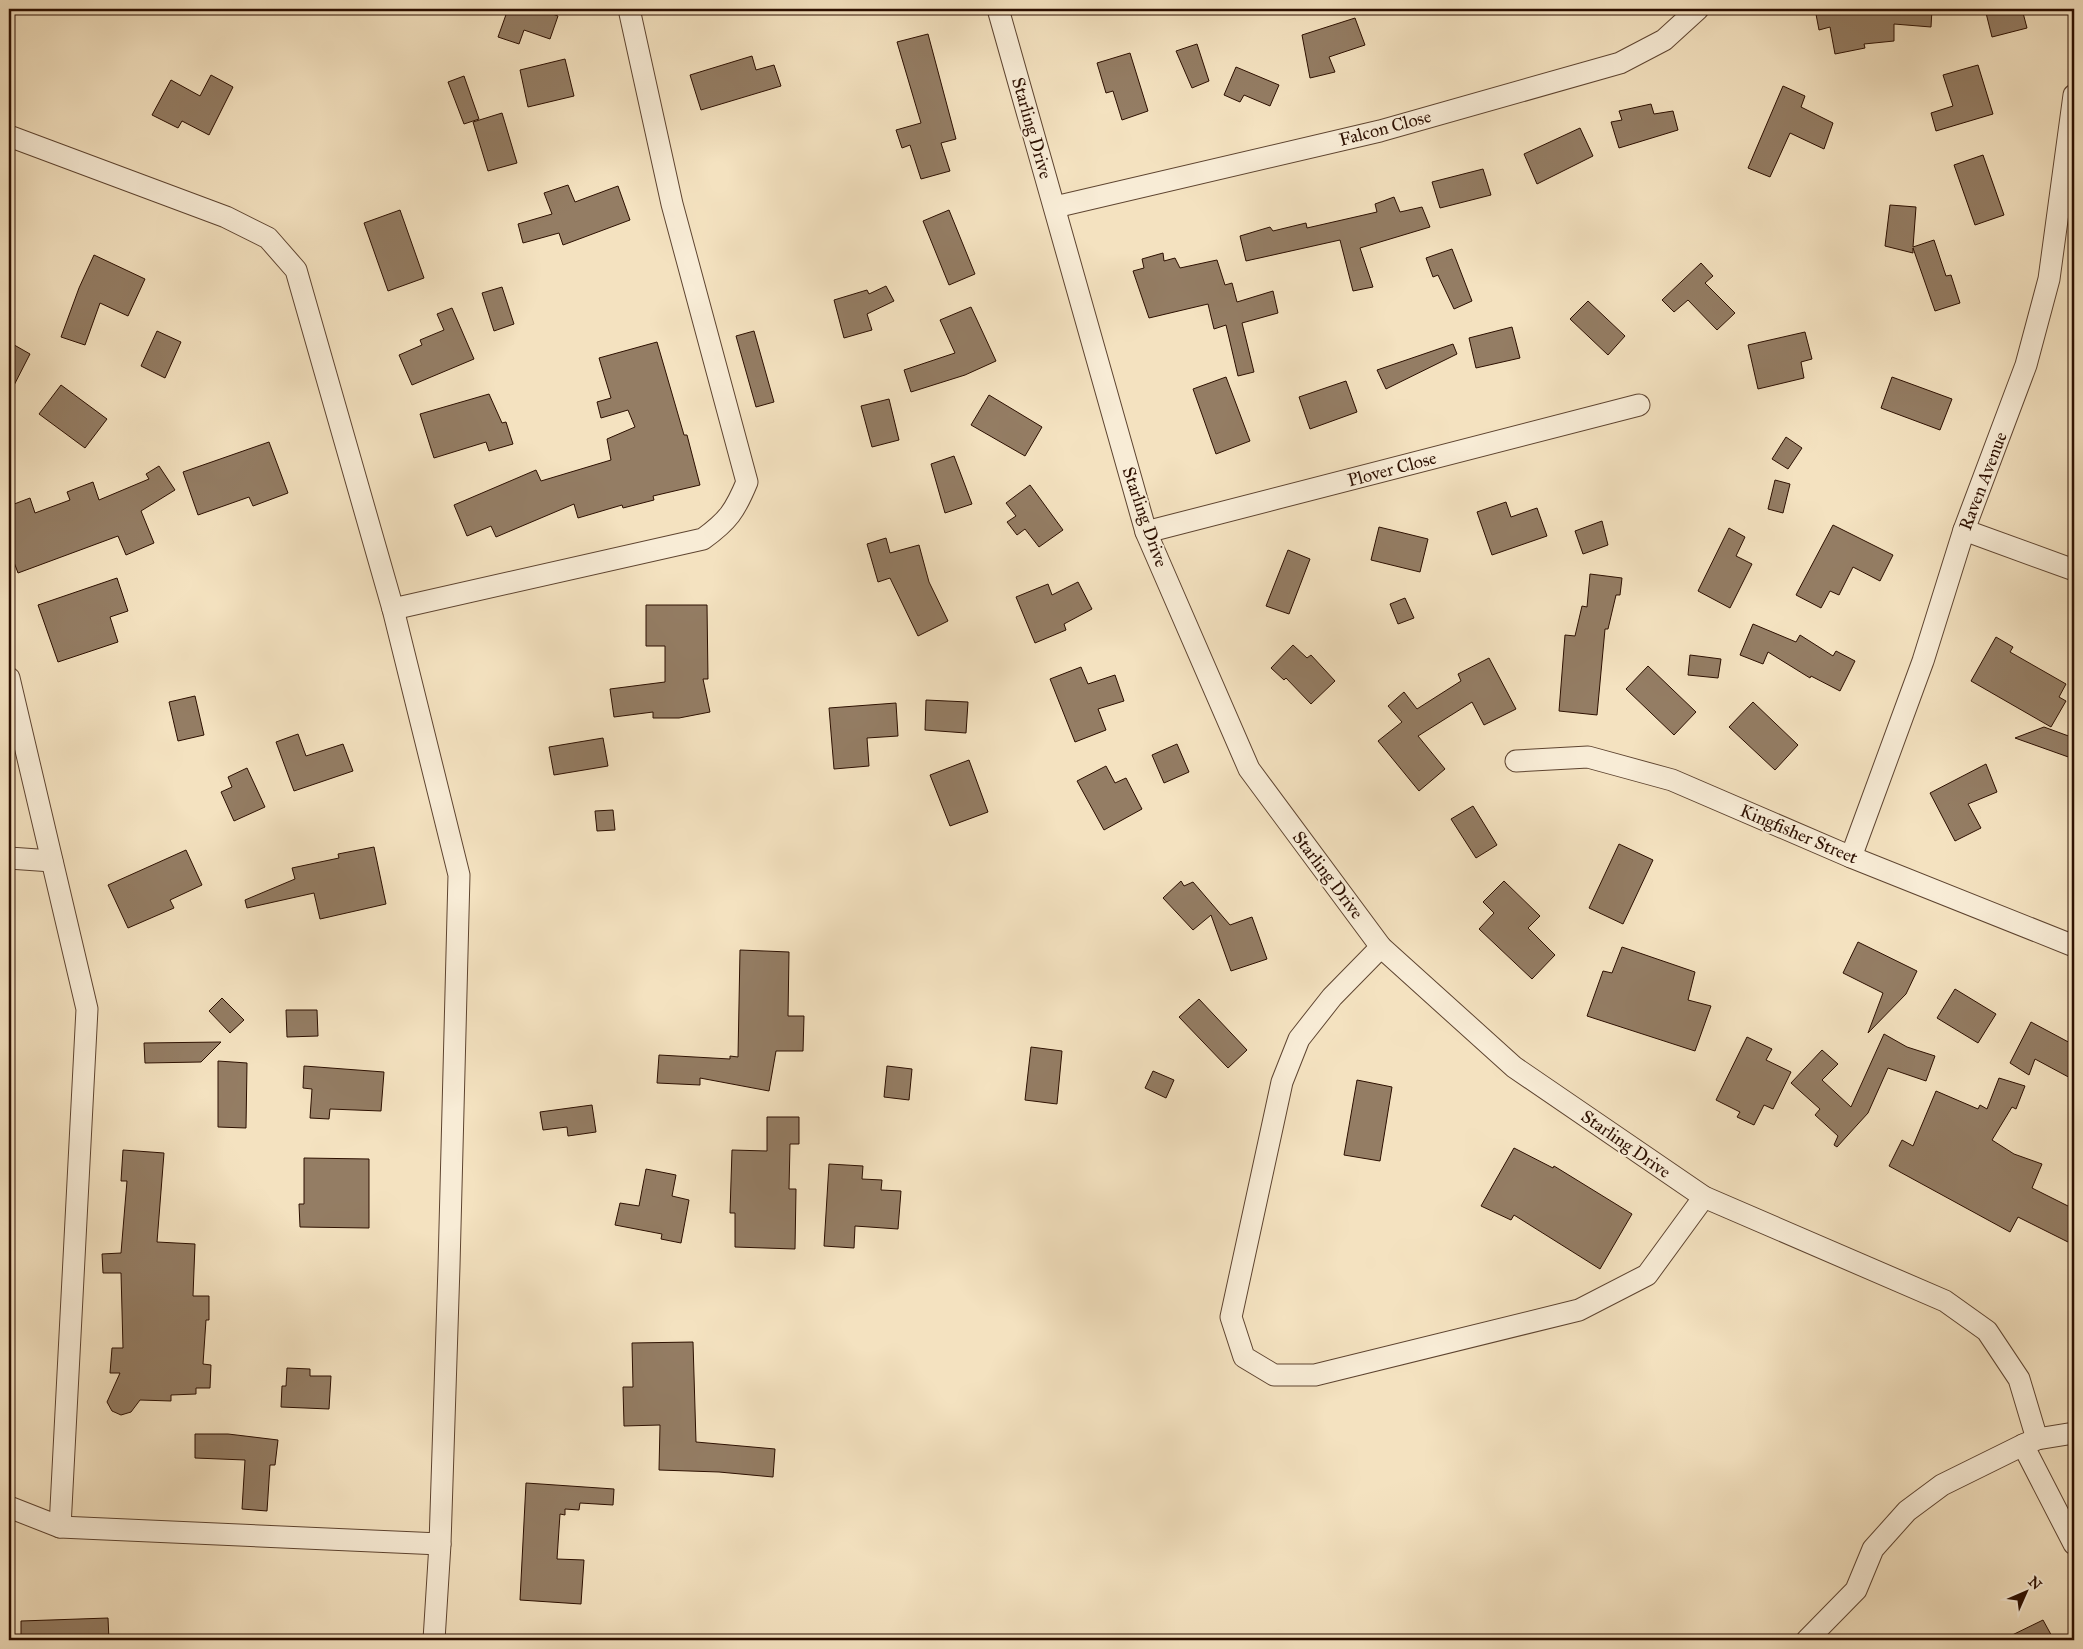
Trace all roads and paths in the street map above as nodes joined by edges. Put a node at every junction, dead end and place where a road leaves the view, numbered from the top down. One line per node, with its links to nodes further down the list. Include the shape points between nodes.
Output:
1 (630, 9): 11 (street, via 672,204 747,482 736,508 724,524 703,539)
2 (998, 9): 6 (street, Starling Drive)
3 (1698, 9): 6 (street, Falcon Close, via 1664,40 1620,63 1380,131)
4 (2074, 96): 8 (street, Raven Avenue, via 2049,279 2026,365)
5 (9, 136): 11 (street, via 226,217 268,238 296,270)
6 (1055, 207): 9 (street, Starling Drive)
7 (1639, 405): 9 (street, Plover Close)
8 (1964, 530): 10 (street); 14 (street, Raven Avenue, via 1923,661)
9 (1146, 532): 18 (street, Starling Drive, via 1249,770)
10 (2074, 570)
11 (393, 609): 24 (street, via 460,875)
12 (9, 678): 16 (street)
13 (1516, 761): 14 (street, Kingfisher Street, via 1588,757 1672,780)
14 (1851, 857): 17 (street, Kingfisher Street)
15 (9, 858): 16 (street)
16 (52, 861): 23 (street, via 87,1010)
17 (2074, 946)
18 (1381, 947): 19 (street, Starling Drive, via 1514,1067); 19 (street, via 1332,997 1298,1039 1282,1082 1231,1317 1244,1357 1274,1374 1315,1375 1579,1310 1647,1274)
19 (1704, 1197): 21 (street, Starling Drive, via 1945,1301 1987,1330 2019,1380)
20 (2074, 1433): 21 (street)
21 (2030, 1442): 25 (street, Starling Drive); 27 (street, via 1942,1485 1906,1511 1873,1549 1856,1590)
22 (9, 1507): 23 (street)
23 (60, 1526): 24 (street)
24 (440, 1544): 26 (street)
25 (2074, 1544)
26 (434, 1640)
27 (1807, 1640)

